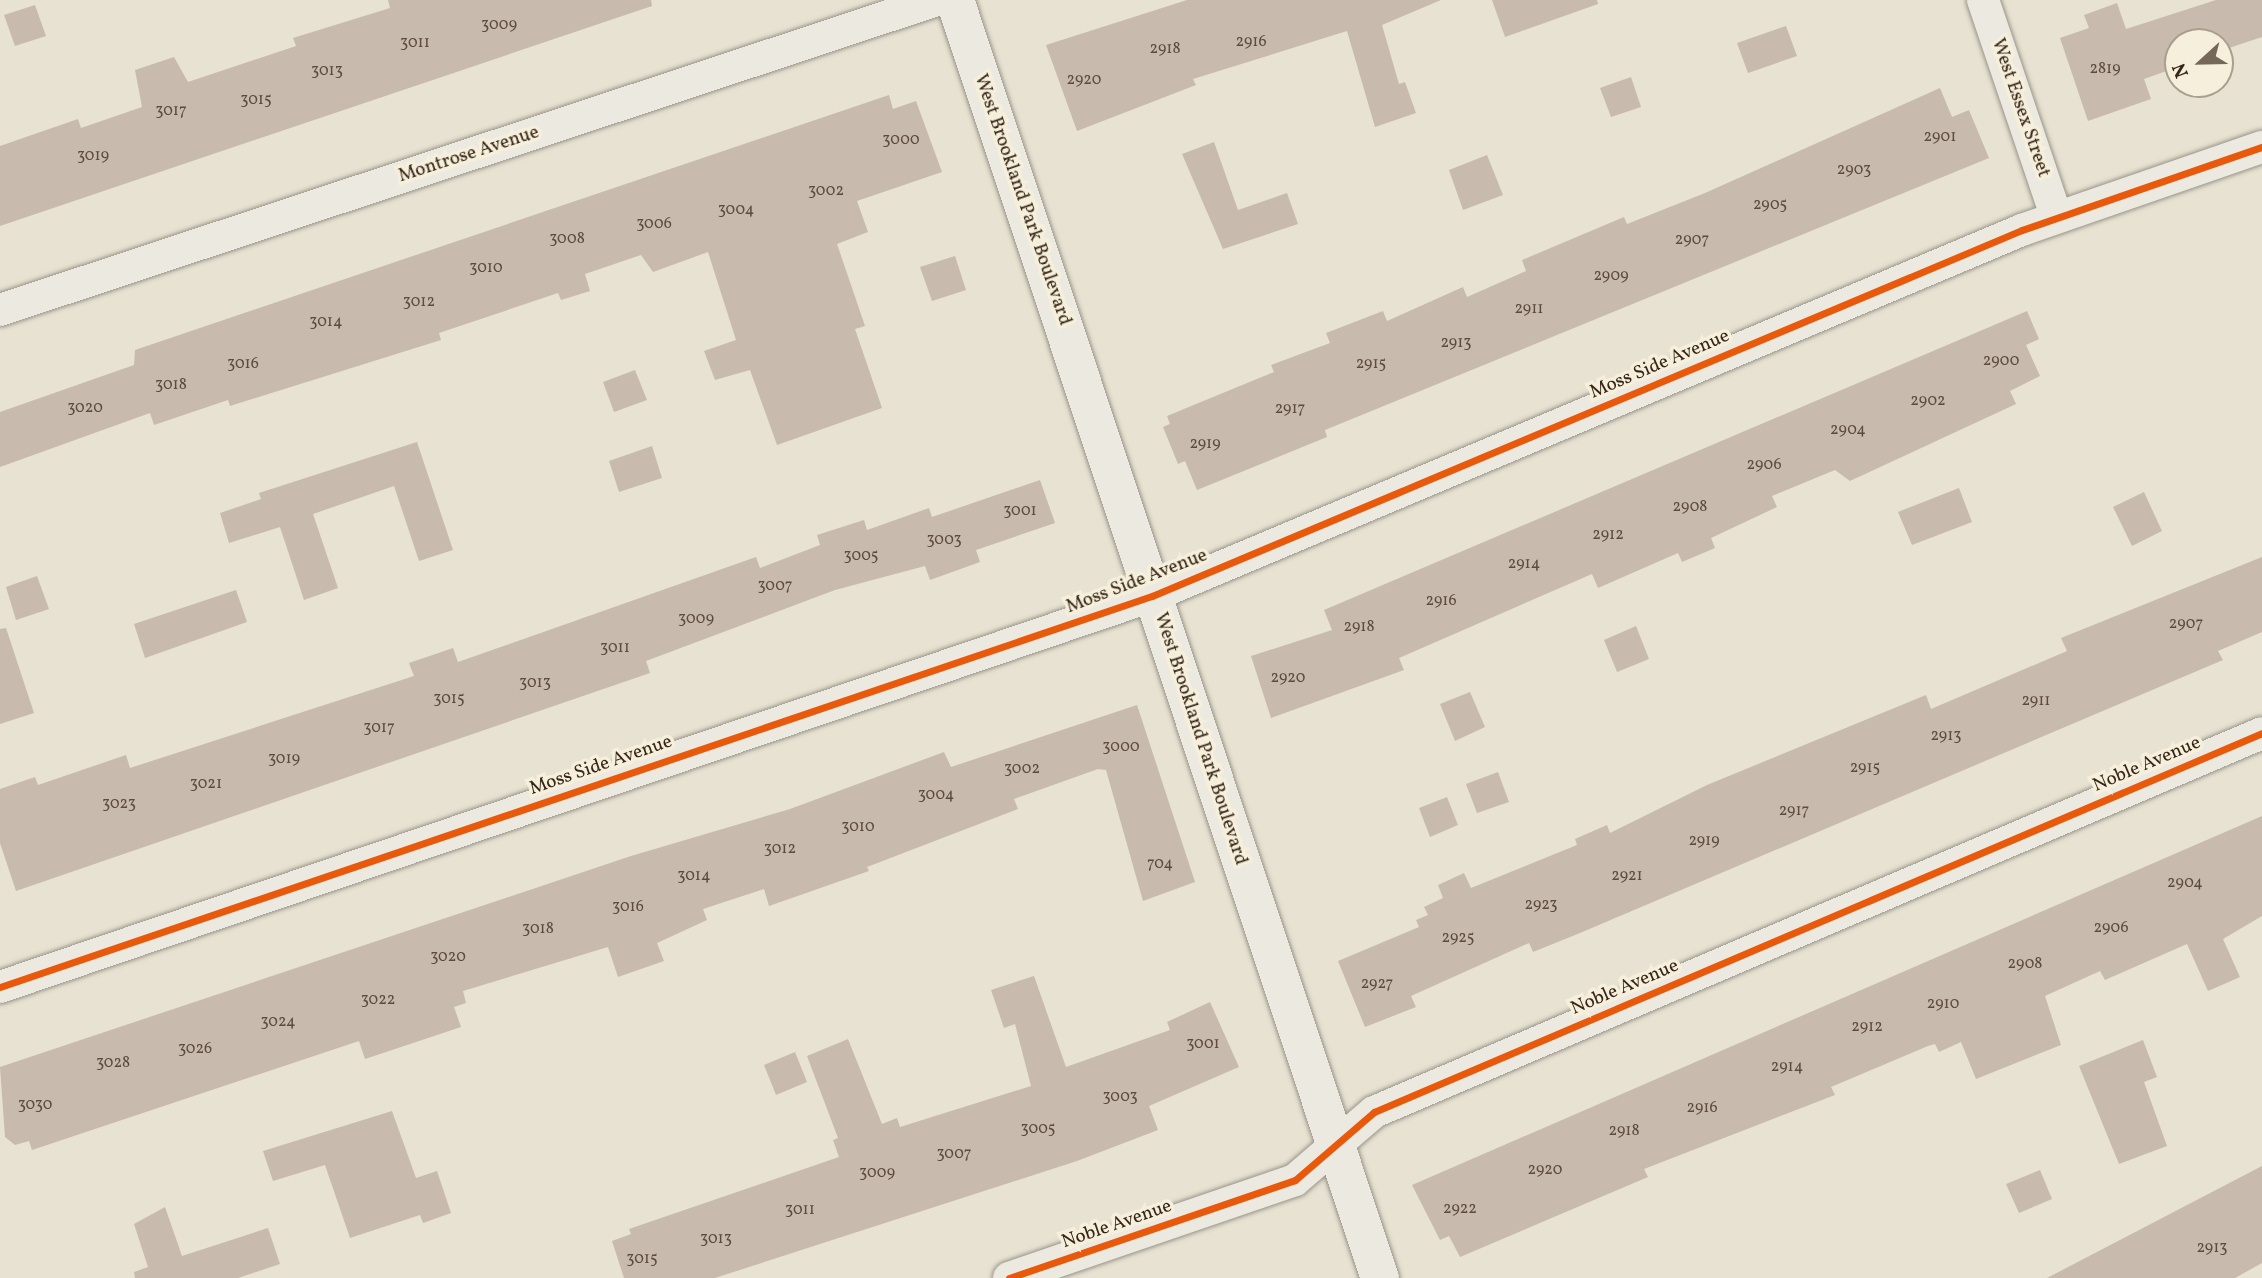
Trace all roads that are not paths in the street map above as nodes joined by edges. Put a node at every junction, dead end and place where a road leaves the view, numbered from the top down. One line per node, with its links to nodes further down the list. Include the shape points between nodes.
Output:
1 (937, 0): 6 (street, Montrose Avenue)
2 (955, 0): 7 (main road, West Brookland Park Boulevard)
3 (1983, 0): 5 (street, West Essex Street)
4 (2262, 147): 5 (street, Moss Side Avenue)
5 (2056, 216): 7 (street, Moss Side Avenue)
6 (0, 310)
7 (1152, 596): 9 (street, Moss Side Avenue); 10 (main road, West Brookland Park Boulevard)
8 (2262, 733): 10 (street, Noble Avenue, via 1374,1112)
9 (0, 987)
10 (1336, 1145): 11 (street, Noble Avenue, via 1295,1180); 12 (main road, West Brookland Park Boulevard)
11 (1009, 1278)
12 (1380, 1278)

